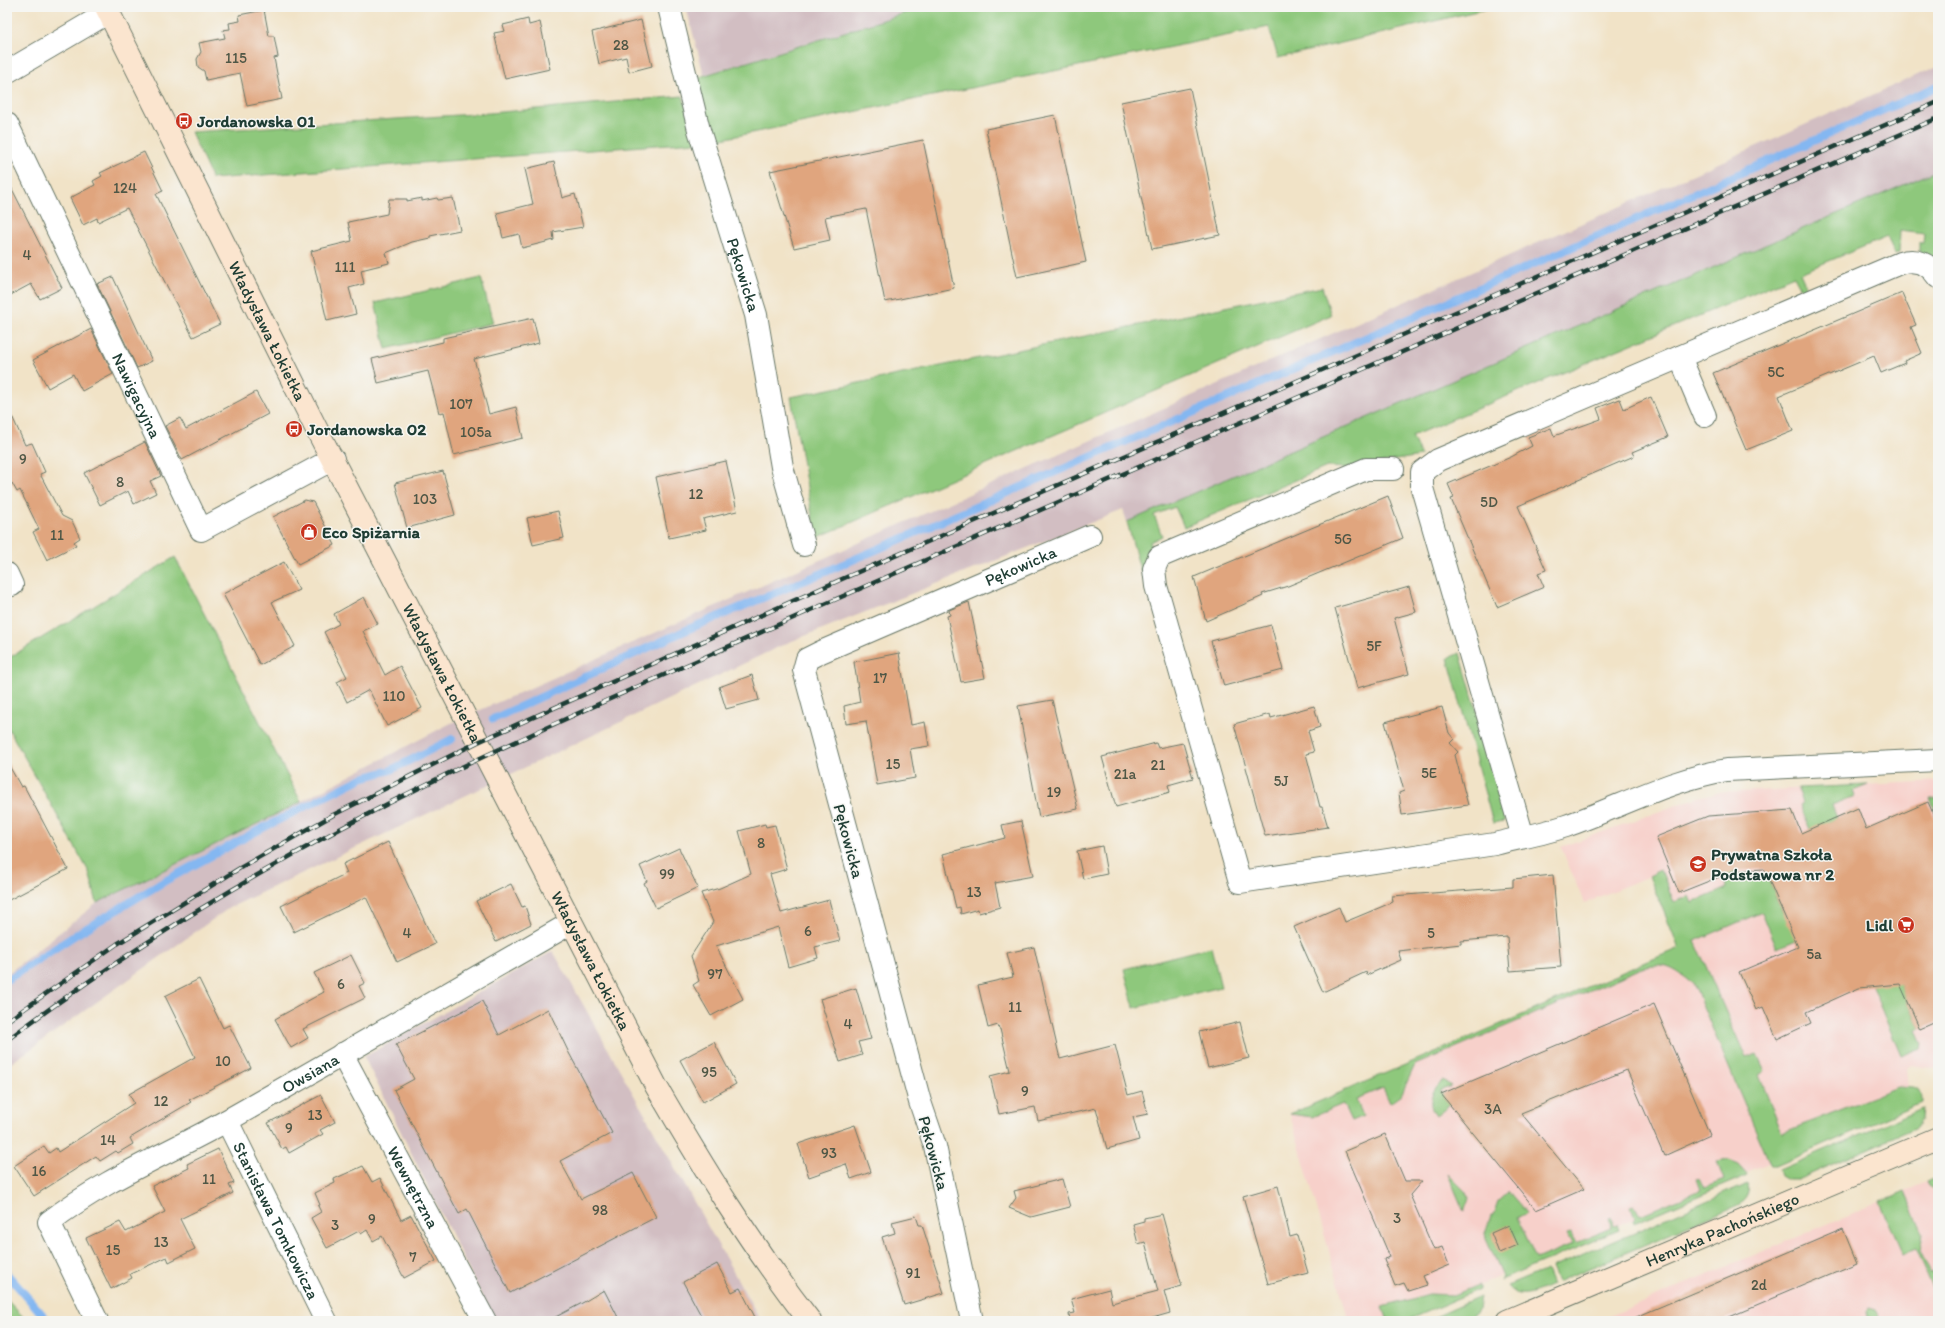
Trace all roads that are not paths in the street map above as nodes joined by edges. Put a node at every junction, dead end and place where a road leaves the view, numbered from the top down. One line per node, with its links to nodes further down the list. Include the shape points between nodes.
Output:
1 (669, 7): 11 (street, Pękowicka, via 699,130 756,315 782,467)
2 (108, 9): 3 (street); 8 (street, Władysława Łokietka)
3 (7, 72)
4 (7, 124): 8 (street, Nawigacyjna, via 201,530)
5 (1938, 277): 6 (street, via 1931,268 1921,262 1912,260 1900,263)
6 (1680, 357): 7 (street); 13 (street, via 1438,460 1422,472 1422,488)
7 (1705, 416)
8 (333, 459): 14 (street, Władysława Łokietka)
9 (1393, 469): 13 (street, via 1366,469 1159,557 1154,569 1156,586 1240,882 1495,844)
10 (1090, 536): 22 (street, Pękowicka, via 821,652 807,659 804,670 920,1102 935,1146)
11 (804, 545)
12 (1938, 760): 13 (street, via 1710,772 1679,781 1565,826)
13 (1523, 837)
14 (571, 923): 15 (street, Owsiana); 21 (street, Władysława Łokietka, via 656,1086 701,1163 758,1251)
15 (342, 1054): 16 (street, Owsiana); 20 (street, Wewnętrzna)
16 (227, 1121): 18 (street, Owsiana, via 100,1190 49,1222); 19 (street, Stanisława Tomkowicza)
17 (1938, 1138): 23 (street, Henryka Pachońskiego)
18 (97, 1321)
19 (326, 1321)
20 (485, 1321)
21 (810, 1321)
22 (972, 1321)
23 (1507, 1321)

